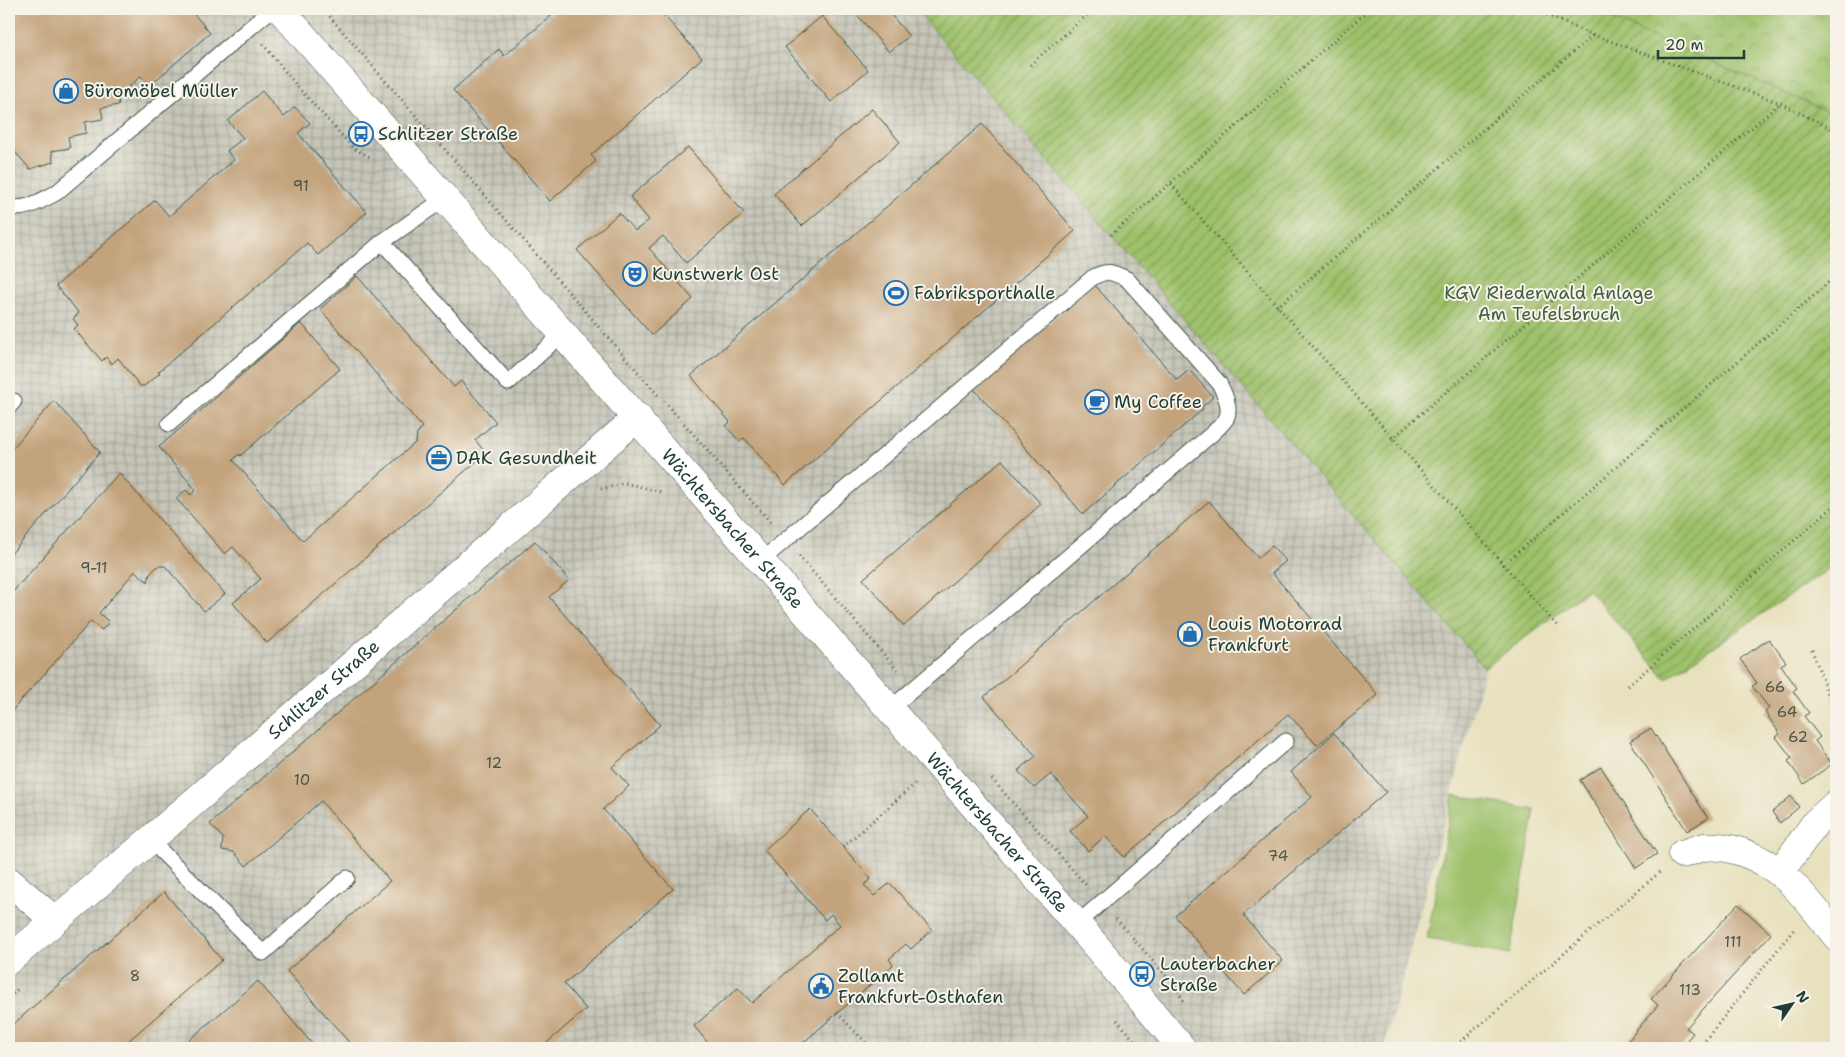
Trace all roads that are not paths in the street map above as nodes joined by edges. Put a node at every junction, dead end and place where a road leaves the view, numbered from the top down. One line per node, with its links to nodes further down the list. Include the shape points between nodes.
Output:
1 (272, 9): 4 (lane, via 56,193 34,205)
2 (280, 9): 3 (street, Wächtersbacher Straße)
3 (444, 199): 5 (lane); 6 (street, Wächtersbacher Straße)
4 (9, 206)
5 (382, 242): 6 (lane, via 508,383); 8 (lane)
6 (563, 333): 7 (street, Wächtersbacher Straße)
7 (638, 418): 9 (street, Wächtersbacher Straße); 13 (street, Schlitzer Straße)
8 (168, 424)
9 (762, 560): 10 (street, Wächtersbacher Straße); 10 (lane, via 1102,272 1127,279 1219,383 1228,406 1226,419 1214,432)
10 (890, 709): 19 (street, Wächtersbacher Straße)
11 (1286, 741): 19 (lane)
12 (1836, 804): 15 (street, via 1816,822)
13 (150, 840): 16 (lane, via 263,953); 18 (street, Schlitzer Straße)
14 (1682, 854): 15 (street, via 1704,847 1719,847 1742,852)
15 (1780, 872): 20 (street)
16 (347, 878)
17 (9, 881): 18 (street)
18 (54, 920): 21 (street, Schlitzer Straße)
19 (1077, 924): 22 (street, Wächtersbacher Straße)
20 (1836, 936)
21 (9, 960)
22 (1182, 1048)

